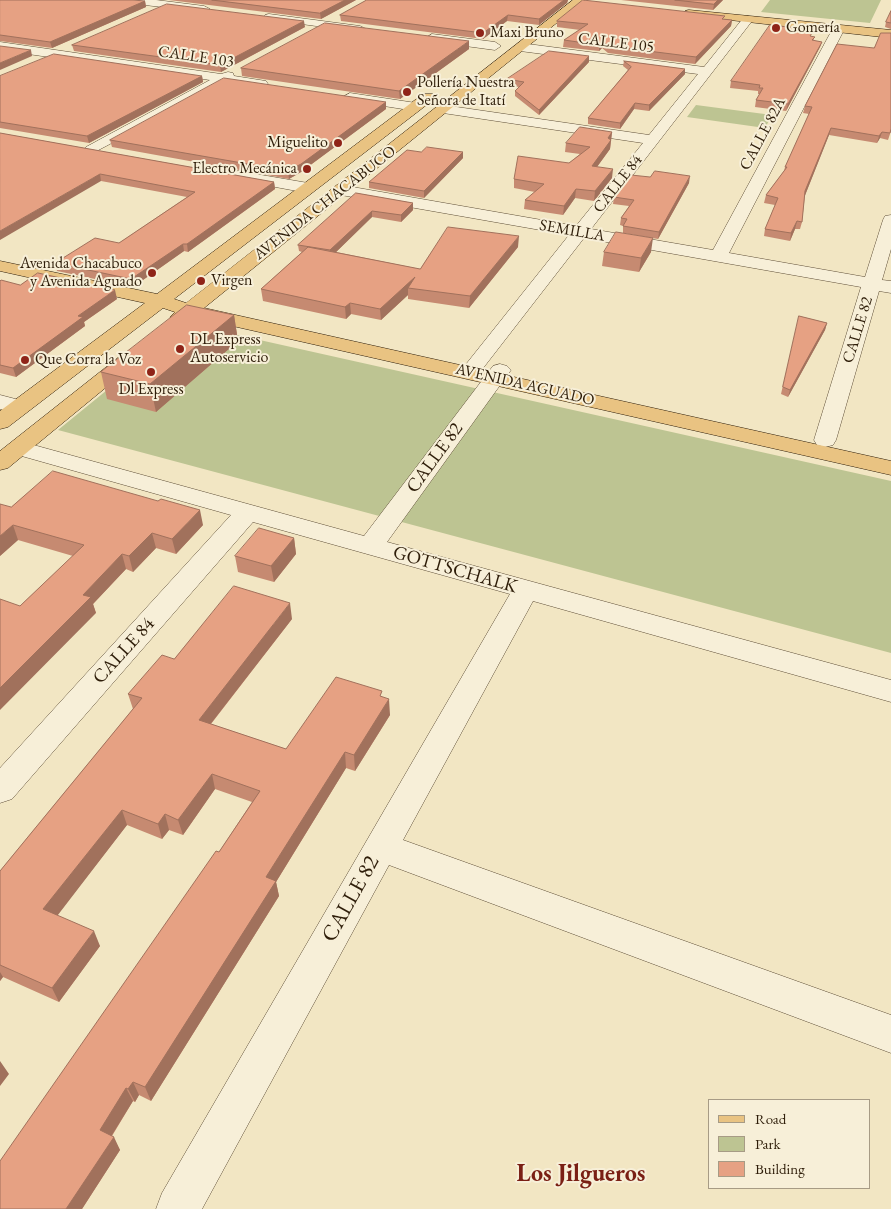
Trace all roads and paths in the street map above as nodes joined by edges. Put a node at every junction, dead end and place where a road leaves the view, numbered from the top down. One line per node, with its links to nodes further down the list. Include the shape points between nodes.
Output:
1 (128, 0): 4 (street)
2 (554, 0): 8 (main road)
3 (580, 1): 19 (main road, AVENIDA CHACABUCO)
4 (172, 2): 6 (street); 10 (street)
5 (678, 8): 9 (main road)
6 (216, 11)
7 (345, 12): 12 (street)
8 (540, 12)
9 (750, 13): 13 (main road); 14 (main road); 27 (street, CALLE 84)
10 (141, 16)
11 (255, 16): 12 (street)
12 (323, 24): 15 (street); 16 (street)
13 (839, 28): 17 (main road); 43 (street, CALLE 82A)
14 (891, 28)
15 (371, 30)
16 (306, 33)
17 (891, 34)
18 (419, 36): 22 (street)
19 (515, 41): 22 (main road, AVENIDA CHACABUCO); 27 (street, CALLE 105); 33 (main road, AVENIDA CHACABUCO)
20 (0, 46): 23 (street, CALLE 103)
21 (71, 46): 23 (street)
22 (495, 46): 25 (main road, AVENIDA CHACABUCO)
23 (54, 54): 24 (street); 28 (street, CALLE 103)
24 (36, 61)
25 (474, 62)
26 (240, 69): 28 (street)
27 (707, 71): 34 (street, CALLE 84)
28 (223, 78): 29 (street, CALLE 103); 36 (street)
29 (271, 86)
30 (438, 90): 32 (main road, AVENIDA CHACABUCO)
31 (339, 95): 32 (street)
32 (416, 107): 39 (main road, AVENIDA CHACABUCO)
33 (442, 109): 34 (street); 40 (main road, AVENIDA CHACABUCO)
34 (652, 140): 42 (street, CALLE 84)
35 (73, 147): 36 (street)
36 (91, 150): 37 (street)
37 (110, 153)
38 (223, 173): 39 (street)
39 (308, 188): 46 (main road, AVENIDA CHACABUCO)
40 (341, 190): 42 (street, SEMILLA); 47 (main road, AVENIDA CHACABUCO)
41 (891, 220): 45 (street, CALLE 82)
42 (580, 232): 43 (street, SEMILLA); 50 (street, CALLE 84)
43 (718, 257): 45 (street, SEMILLA)
44 (0, 266): 46 (main road, AVENIDA AGUADO)
45 (882, 286): 53 (street, CALLE 82)
46 (159, 300): 47 (main road, AVENIDA AGUADO); 51 (main road, AVENIDA CHACABUCO)
47 (195, 306): 48 (main road, AVENIDA CHACABUCO); 50 (main road, AVENIDA AGUADO)
48 (168, 327)
49 (146, 345): 54 (main road)
50 (485, 371): 53 (main road, AVENIDA AGUADO); 56 (main road, AVENIDA AGUADO); 58 (street, CALLE 82)
51 (10, 404): 52 (main road, AVENIDA CHACABUCO)
52 (0, 422)
53 (825, 440): 55 (main road, AVENIDA AGUADO)
54 (9, 455): 57 (street, GOTTSCHALK)
55 (891, 455)
56 (891, 468)
57 (248, 512): 58 (street, GOTTSCHALK); 61 (street, CALLE 84)
58 (370, 546): 59 (street, GOTTSCHALK)
59 (526, 590): 60 (street, GOTTSCHALK); 62 (street, CALLE 82)
60 (891, 691)
61 (0, 790)
62 (381, 847): 63 (street); 64 (street, CALLE 82)
63 (891, 1034)
64 (178, 1209)

